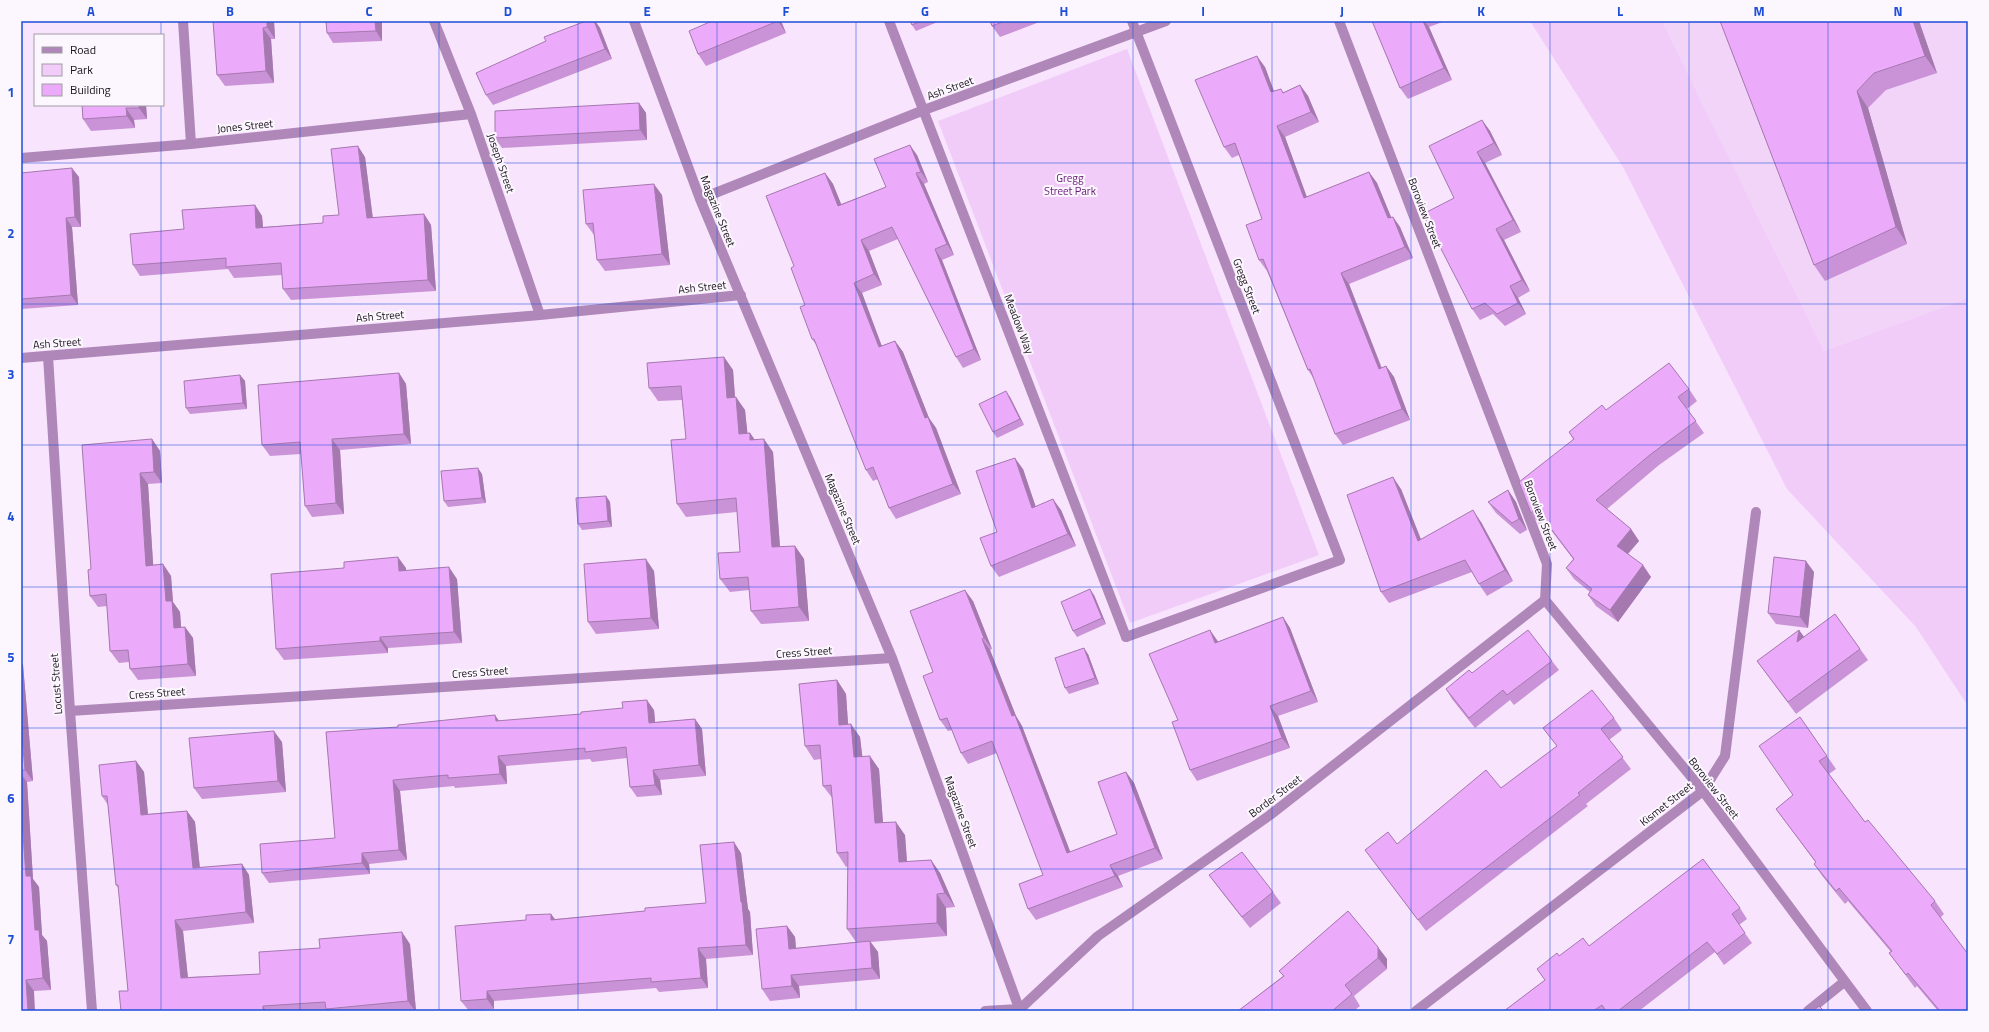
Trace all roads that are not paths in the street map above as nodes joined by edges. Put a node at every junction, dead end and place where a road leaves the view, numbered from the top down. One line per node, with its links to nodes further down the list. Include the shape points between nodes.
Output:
1 (183, 21): 11 (street)
2 (434, 21): 10 (street, Joseph Street)
3 (634, 21): 13 (street, Magazine Street)
4 (889, 21): 9 (street, Meadow Way)
5 (1132, 21): 8 (street, Gregg Street)
6 (1166, 21): 8 (street, Ash Street)
7 (1339, 21): 19 (street, Boroview Street, via 1547,564)
8 (1136, 32): 9 (street, Ash Street); 20 (street, Gregg Street, via 1340,560)
9 (924, 110): 13 (street, Ash Street); 20 (street, Meadow Way)
10 (471, 114): 11 (street, Jones Street); 15 (street, Joseph Street)
11 (191, 144): 12 (street, Jones Street)
12 (21, 158)
13 (700, 199): 14 (street, Magazine Street)
14 (741, 295): 15 (street, Ash Street); 21 (street, Magazine Street)
15 (540, 315): 16 (street, Ash Street)
16 (48, 356): 17 (street, Ash Street); 22 (street, Locust Street)
17 (21, 358)
18 (1756, 512): 23 (street, Kismet Street, via 1726,756)
19 (1545, 600): 23 (street, Boroview Street); 25 (street, Border Street, via 1270,815 1098,936)
20 (1126, 637)
21 (892, 658): 22 (street, Cress Street); 25 (street, Magazine Street)
22 (70, 711): 26 (street, Locust Street)
23 (1703, 791): 24 (street, Boroview Street); 28 (street, Kismet Street)
24 (1844, 982): 29 (street); 30 (street, Boroview Street)
25 (1020, 1010): 27 (street)
26 (92, 1011)
27 (985, 1011)
28 (1416, 1011)
29 (1808, 1011)
30 (1867, 1011)

